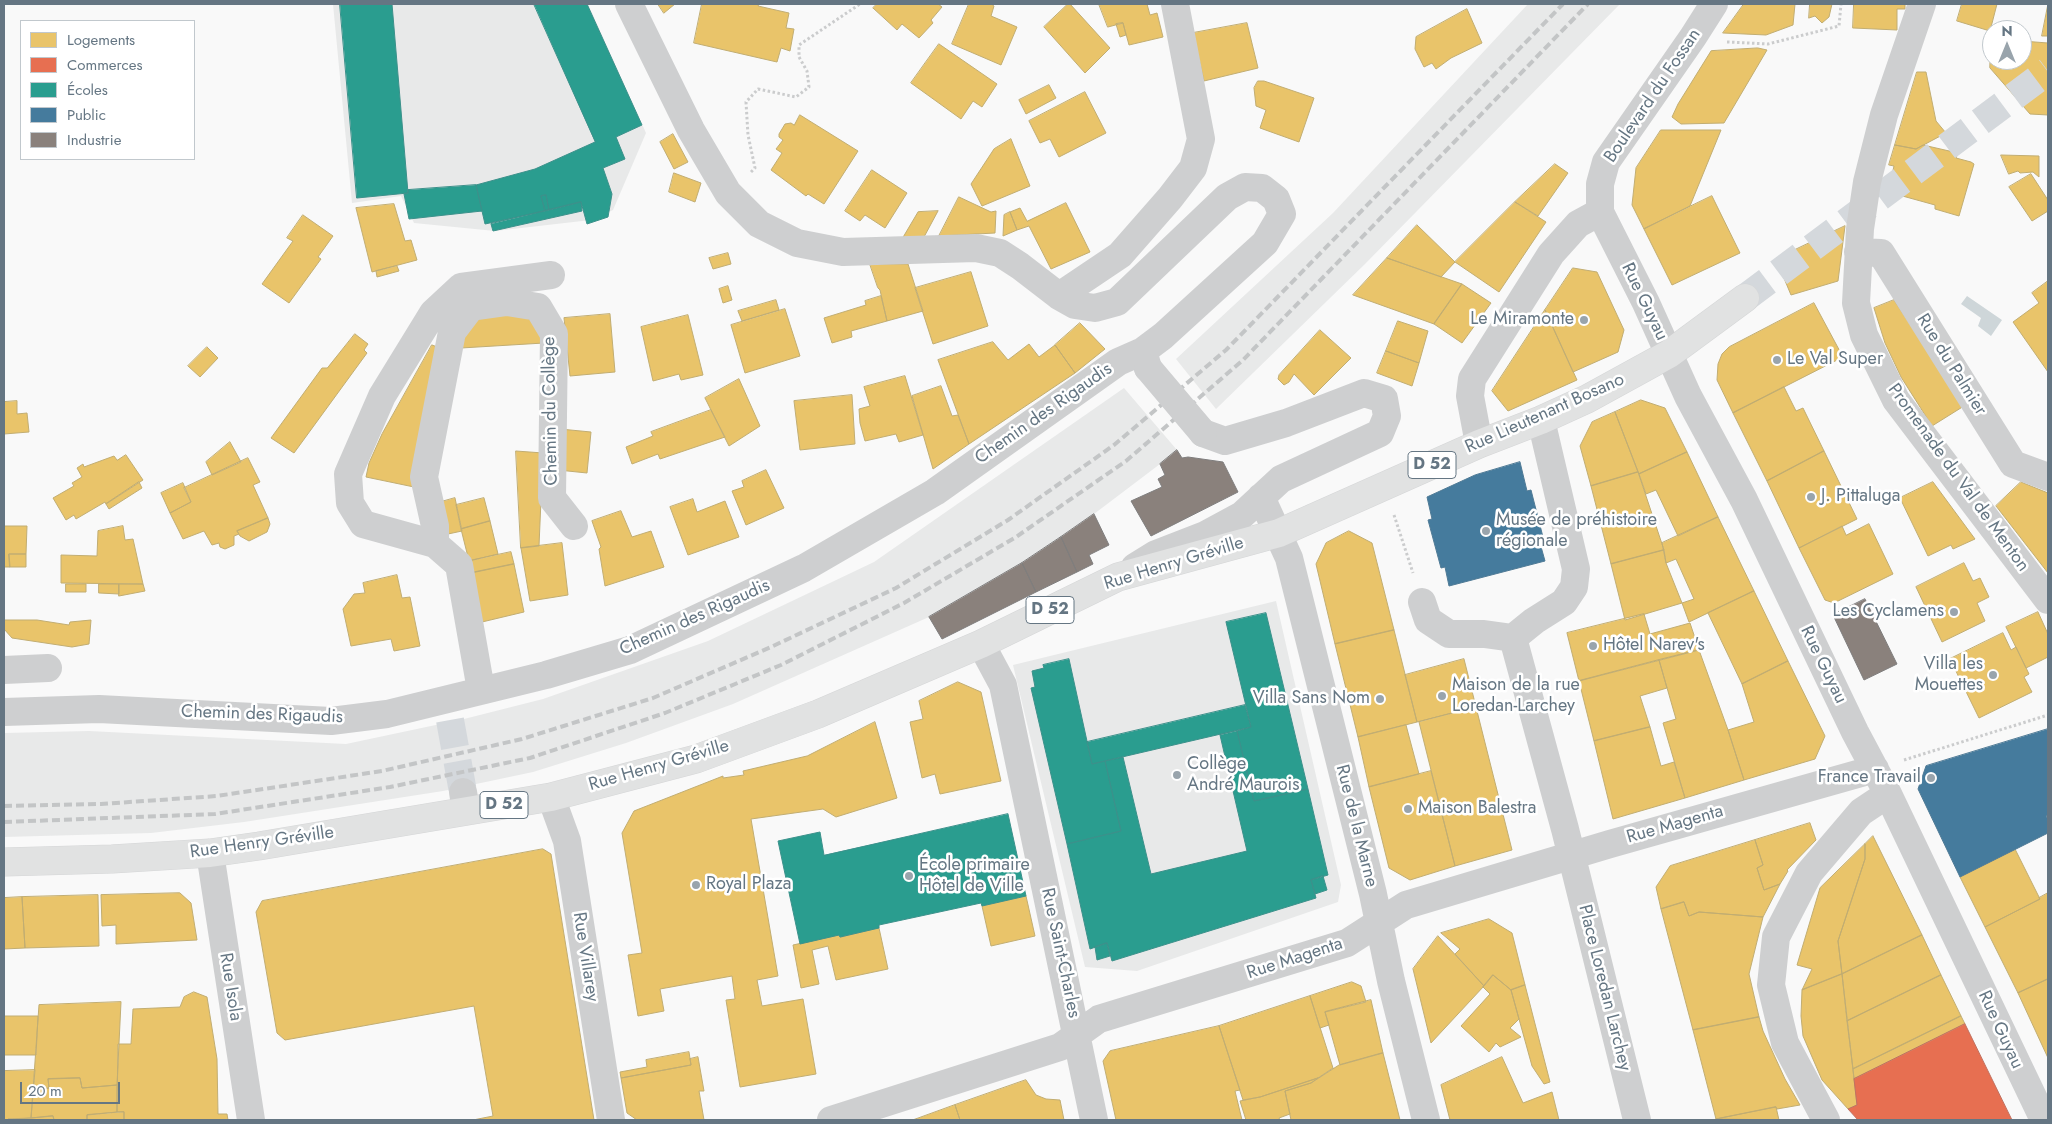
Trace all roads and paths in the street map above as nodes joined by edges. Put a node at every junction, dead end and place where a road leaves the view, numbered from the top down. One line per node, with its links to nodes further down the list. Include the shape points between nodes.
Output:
1 (629, 4): 12 (street, via 692,130 728,193 759,224 797,243 843,252 976,248 1000,253)
2 (860, 4): 8 (path, via 799,46 799,57 807,71 809,87 796,97 758,89 746,102 755,168)
3 (1175, 4): 12 (street, via 1201,139 1193,168 1120,256)
4 (1714, 4): 7 (street, Boulevard du Fossan)
5 (1841, 4): 7 (path, via 1839,26 1768,44 1716,42)
6 (1922, 4): 10 (street, Promenade du Val de Menton, via 1884,115 1867,182)
7 (1693, 37): 9 (street, Boulevard du Fossan, via 1606,162 1600,184)
8 (745, 178)
9 (1600, 212): 14 (street, Rue Guyau); 17 (street, via 1578,224 1551,254 1472,379 1470,396)
10 (1858, 252): 18 (street, Rue du Palmier, via 1881,253 2013,464); 25 (street, Promenade du Val de Menton, via 1856,304 1864,335 1896,400)
11 (551, 275): 23 (street, via 461,287 432,313 382,396 348,474 350,503 363,524)
12 (1058, 296): 15 (street, Chemin des Rigaudis, via 1075,305 1095,308 1117,302 1227,197 1245,187 1262,188 1276,199 1282,214 1265,243 1163,336)
13 (1745, 298): 14 (main road, Rue Lieutenant Bosano / D 52)
14 (1669, 354): 16 (main road, Rue Lieutenant Bosano / D 52); 34 (street, Rue Guyau)
15 (1146, 360): 20 (street, bridge, via 1202,433 1225,441 1286,423 1364,393 1384,399 1387,416 1380,433 1281,479); 31 (street, Chemin des Rigaudis, via 1118,362 936,492 804,568 630,650)
16 (1541, 420): 17 (main road, Rue Lieutenant Bosano / D 52); 27 (street, via 1576,569 1574,587 1564,602)
17 (1479, 444): 19 (main road, Rue Lieutenant Bosano / D 52)
18 (2048, 477)
19 (1385, 486): 22 (main road, Rue Lieutenant Bosano / D 52); 26 (path)
20 (1261, 497): 22 (street, Rue de la Marne); 24 (street, via 1242,515 1205,535 1156,554)
21 (574, 526): 23 (street, Chemin du Collège, via 552,498 554,334 538,307 507,302 471,307 452,332 424,477 435,526)
22 (1279, 533): 24 (main road, Rue Henry Gréville / D 52); 40 (street, Rue de la Marne, via 1289,558)
23 (434, 544): 31 (street, via 459,565)
24 (1118, 577): 28 (main road, Rue Henry Gréville / D 52)
25 (2048, 600)
26 (1422, 602): 27 (street, via 1428,620 1449,634)
27 (1513, 638): 38 (street, Place Loredan Larchey)
28 (981, 644): 36 (main road, Rue Henry Gréville / D 52, via 818,714 696,759); 41 (street, Rue Saint-Charles, via 1003,686)
29 (48, 668): 30 (street)
30 (4, 670)
31 (482, 690): 32 (street, Chemin des Rigaudis, via 389,723 99,709)
32 (4, 712)
33 (2048, 715): 34 (path)
34 (1875, 769): 35 (street, Rue Guyau); 38 (street, Rue Magenta)
35 (1888, 794): 48 (street, via 1861,812 1809,872 1776,937 1771,985 1785,1043); 49 (street, Rue Guyau)
36 (551, 797): 37 (main road, Rue Henry Gréville / D 52, via 464,802); 43 (street, Rue Villarey, via 567,841)
37 (210, 853): 39 (main road, Rue Henry Gréville / D 52); 42 (street, Rue Isola)
38 (1571, 856): 40 (street, Rue Magenta, via 1406,905); 47 (street, Place Loredan Larchey)
39 (4, 862)
40 (1379, 924): 41 (street, Rue Magenta, via 1347,944 1099,1019); 46 (street, Rue de la Marne)
41 (1076, 1034): 44 (street, Rue Magenta, via 1060,1047); 45 (street, Rue Saint-Charles)
42 (251, 1120)
43 (611, 1120)
44 (831, 1120)
45 (1094, 1120)
46 (1426, 1120)
47 (1637, 1120)
48 (1826, 1120)
49 (2044, 1120)

